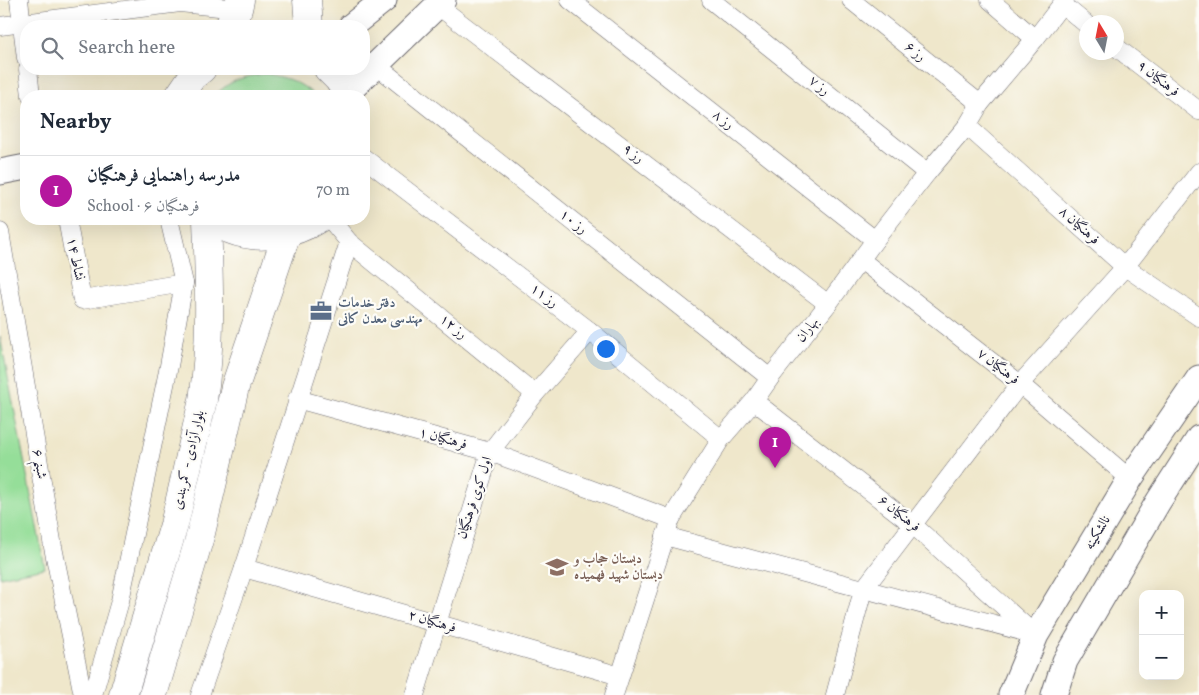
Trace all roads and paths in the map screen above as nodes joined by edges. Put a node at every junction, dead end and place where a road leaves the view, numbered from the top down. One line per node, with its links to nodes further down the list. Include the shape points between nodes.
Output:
1 (19, 0): 12 (street)
2 (306, 0): 14 (main road)
3 (384, 0): 15 (street)
4 (570, 0): 48 (street, رز ۸)
5 (711, 0): 37 (street, رز ۷)
6 (851, 0): 30 (street, رز ۶)
7 (990, 0): 18 (street)
8 (1063, 2): 11 (street); 18 (street, بهاران)
9 (440, 3): 20 (street); 53 (street, رز ۹)
10 (236, 12): 13 (street, via 180,3)
11 (1079, 17)
12 (22, 20)
13 (52, 20)
14 (308, 20)
15 (358, 20)
16 (20, 24): 17 (street)
17 (0, 26)
18 (1035, 39): 30 (street, بهاران)
19 (1124, 53): 31 (street, فرهنگیان ۹)
20 (377, 66): 21 (street); 56 (street, رز ۱۰)
21 (370, 73)
22 (29, 75): 26 (street)
23 (194, 75): 27 (main road)
24 (335, 75): 28 (main road)
25 (368, 75): 29 (street)
26 (30, 90)
27 (183, 90)
28 (346, 90)
29 (352, 90)
30 (980, 104): 32 (street, بهاران)
31 (1199, 111)
32 (966, 126): 37 (street, بهاران); 51 (street, فرهنگیان ۸)
33 (370, 163): 55 (street, رز ۱۱)
34 (20, 168): 35 (street)
35 (0, 172)
36 (1199, 172): 51 (street)
37 (927, 173): 48 (street, بهاران)
38 (20, 185): 39 (street)
39 (0, 188)
40 (68, 225): 52 (street, نشاط ۱۴, via 82,300)
41 (170, 225): 52 (street)
42 (208, 225): 58 (main road, بلوار آزادی - کمربندی, via 210,293)
43 (221, 225): 47 (main road, via 259,236)
44 (308, 225): 47 (main road)
45 (335, 225): 49 (street, رز ۱۲)
46 (0, 232): 77 (street, شبنم ۶, via 53,547)
47 (287, 233): 60 (main road, بلوار آزادی - کمربندی)
48 (875, 240): 50 (street, بهاران)
49 (349, 242): 61 (street, رز ۱۲); 62 (street)
50 (861, 260): 53 (street, بهاران); 59 (street, فرهنگیان ۷)
51 (1124, 267): 54 (street, فرهنگیان ۸); 59 (street)
52 (184, 283): 78 (street, via 120,601)
53 (828, 304): 56 (street, بهاران)
54 (1199, 317)
55 (590, 331): 61 (street, اول کوی فرهنگیان); 65 (street, رز ۱۱)
56 (770, 378): 63 (street, بهاران)
57 (1199, 378): 67 (street, نالشکینه)
58 (206, 380): 60 (main road); 79 (main road, بلوار آزادی - کمربندی, via 174,525)
59 (1020, 384): 67 (street, فرهنگیان ۷); 69 (street)
60 (235, 387): 80 (main road, بلوار آزادی - کمربندی, via 201,533)
61 (535, 394): 66 (street, اول کوی فرهنگیان)
62 (297, 399): 66 (street, فرهنگیان ۱); 71 (street)
63 (754, 401): 65 (street, بهاران); 69 (street, فرهنگیان ۶)
64 (1199, 438): 75 (street)
65 (721, 439): 68 (street, بهاران)
66 (490, 452): 68 (street, فرهنگیان ۱); 73 (street, اول کوی فرهنگیان)
67 (1130, 479): 74 (street, نالشکینه)
68 (670, 518): 70 (street, بهاران)
69 (912, 524): 72 (street); 74 (street, فرهنگیان ۶)
70 (665, 536): 72 (street); 76 (street, بهاران)
71 (244, 568): 73 (street, فرهنگیان ۲); 81 (street)
72 (863, 590): 74 (street); 83 (street)
73 (436, 623): 76 (street, فرهنگیان ۲); 82 (street, اول کوی فرهنگیان)
74 (1036, 635): 75 (street); 84 (street, نالشکینه)
75 (1065, 661): 85 (street)
76 (619, 689)
77 (83, 695)
78 (93, 695)
79 (123, 695)
80 (153, 695)
81 (200, 695)
82 (415, 695)
83 (835, 695)
84 (1012, 695)
85 (1054, 695)

